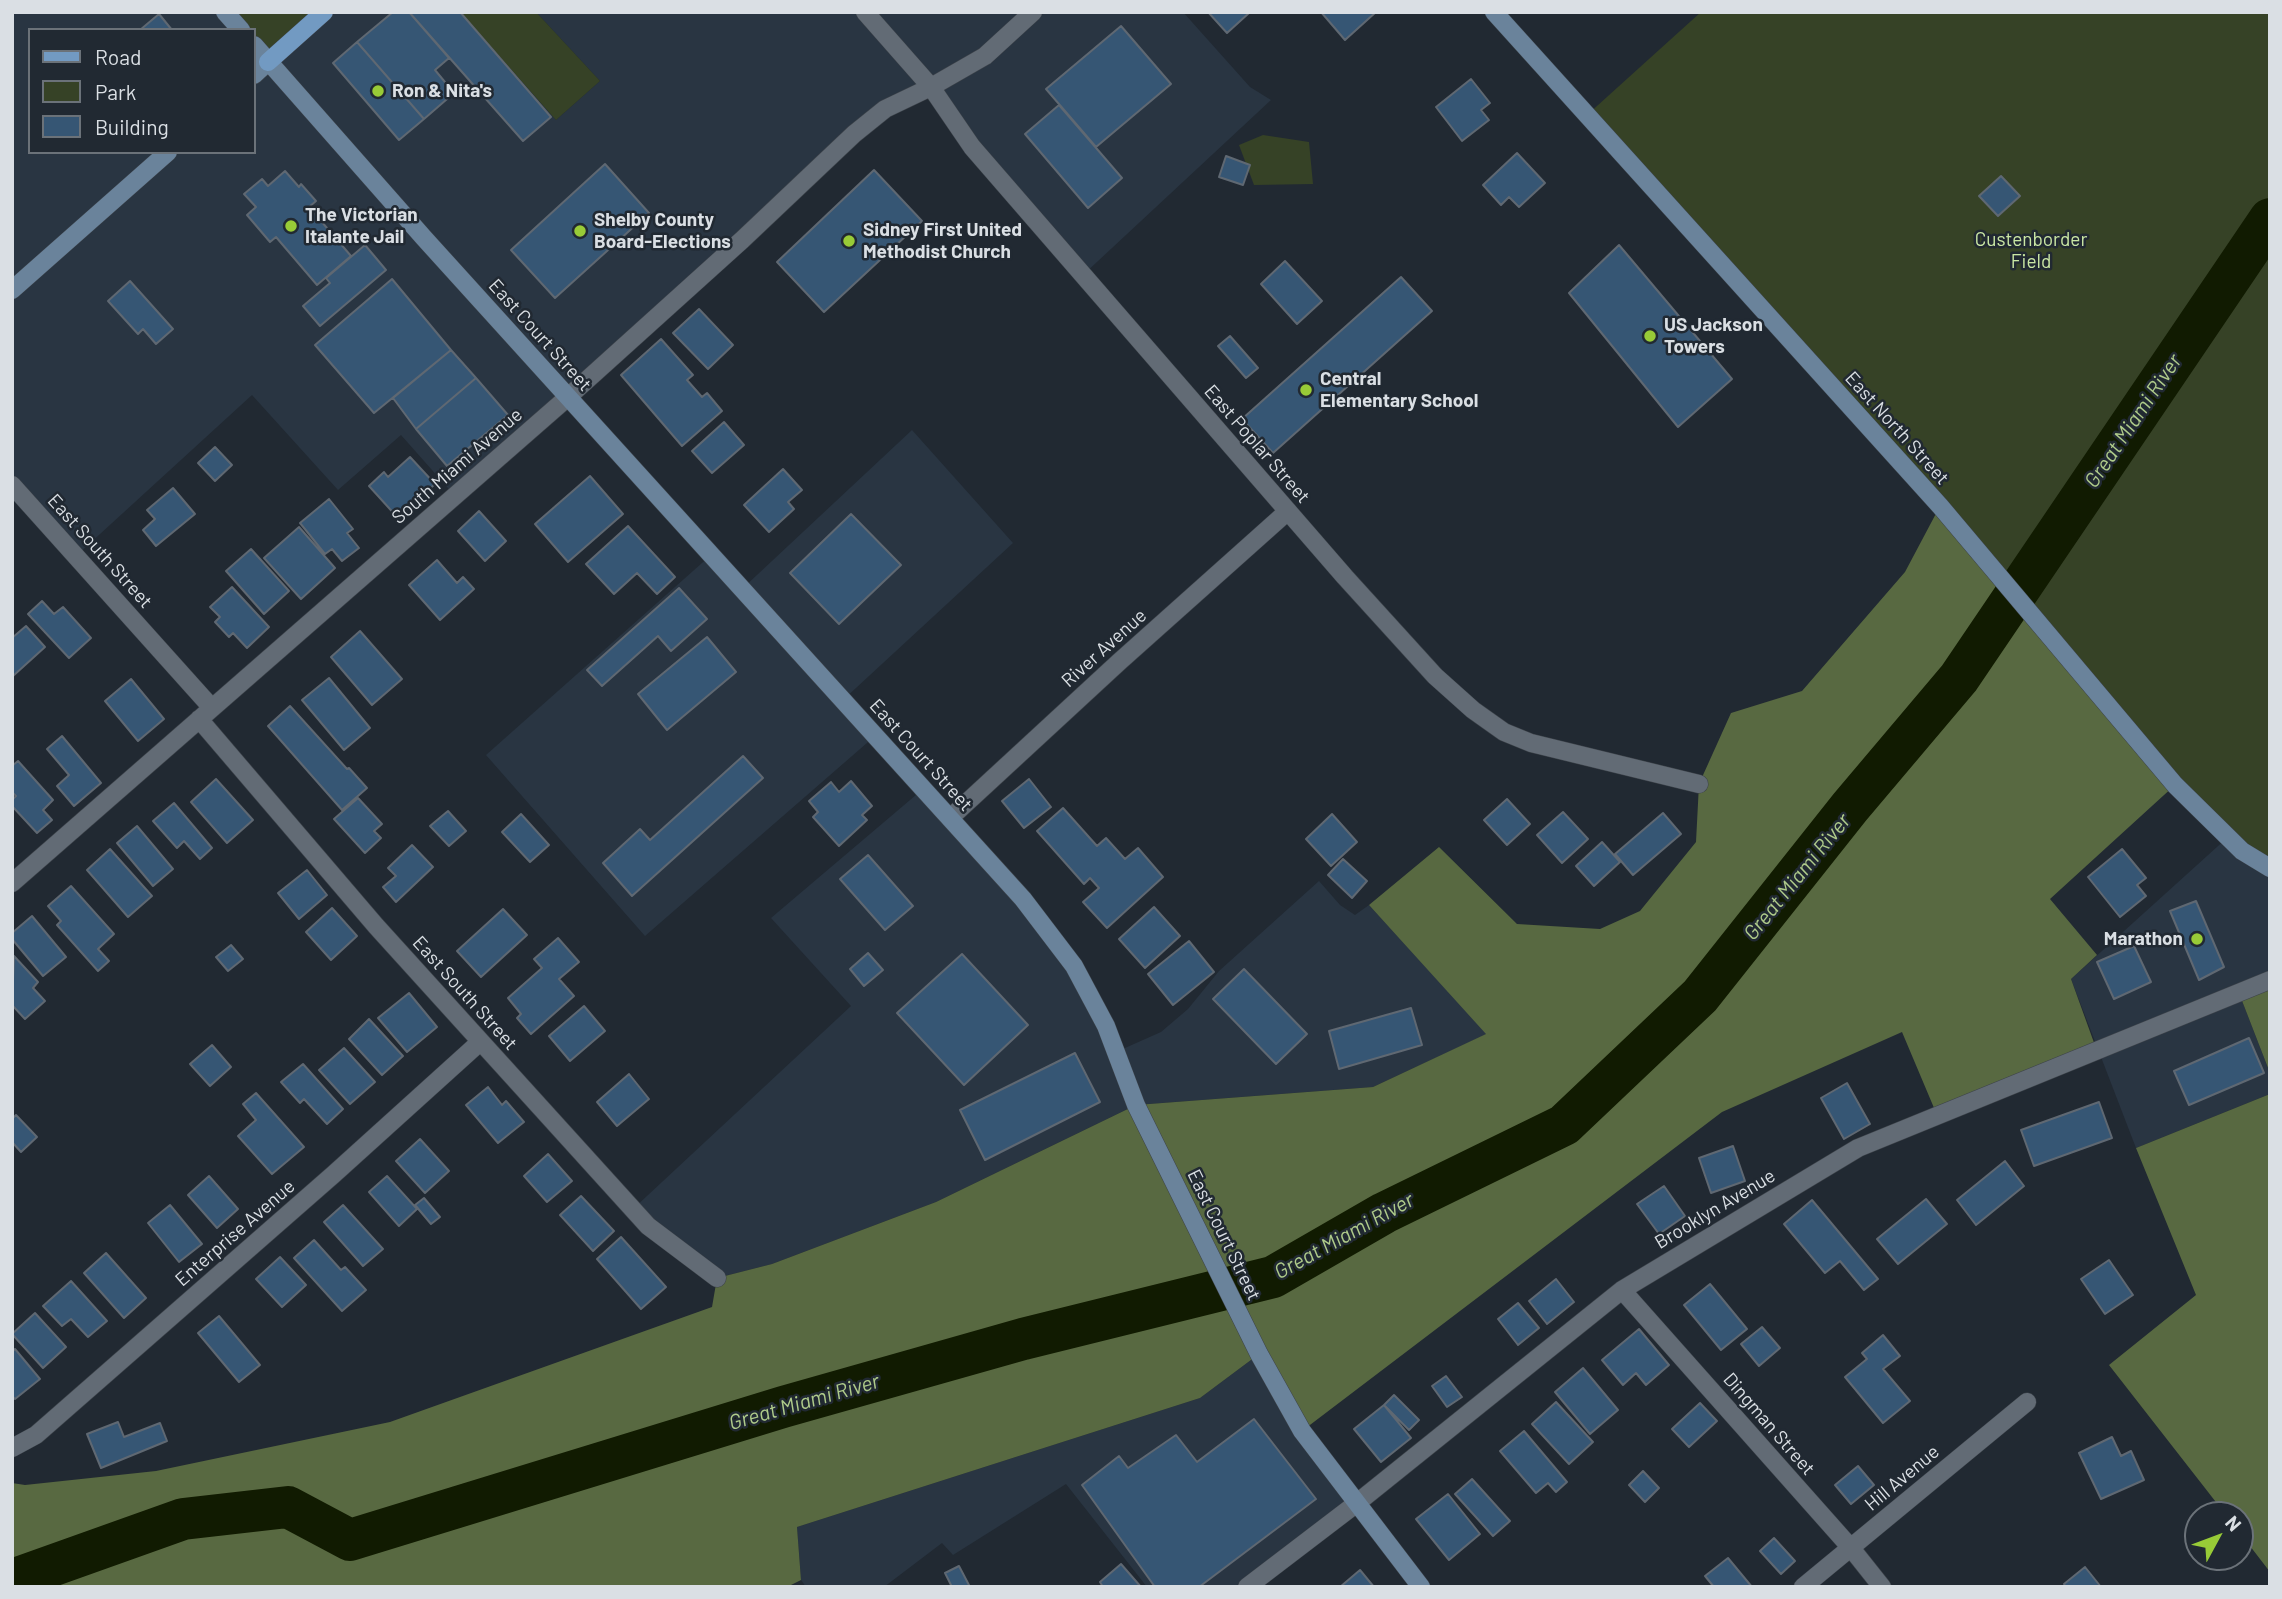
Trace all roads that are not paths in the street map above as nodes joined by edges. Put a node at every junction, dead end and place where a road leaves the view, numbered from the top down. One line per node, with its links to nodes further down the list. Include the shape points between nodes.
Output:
1 (225, 12): 6 (main road)
2 (324, 12): 8 (main road)
3 (865, 12): 10 (street, East Poplar Street)
4 (1033, 12): 10 (street, South Miami Avenue, via 985,56)
5 (1494, 12): 19 (main road, East North Street, via 1940,506 2175,785 2242,850)
6 (238, 28)
7 (256, 47): 8 (main road, East Court Street)
8 (268, 62): 9 (main road); 13 (main road, East Court Street)
9 (256, 73)
10 (931, 87): 13 (street, South Miami Avenue, via 885,109 854,134); 15 (street, East Poplar Street, via 972,147)
11 (166, 154): 12 (main road)
12 (12, 290)
13 (568, 397): 16 (street, South Miami Avenue); 18 (main road, East Court Street)
14 (12, 485): 16 (street, East South Street)
15 (1288, 512): 17 (street, East Poplar Street, via 1435,676 1504,732 1531,743); 18 (street, River Avenue)
16 (205, 714): 20 (street, South Miami Avenue); 22 (street, East South Street, via 376,926)
17 (1699, 784)
18 (950, 818): 27 (main road, East Court Street, via 1023,899 1074,966 1106,1026 1136,1105 1259,1354 1302,1431)
19 (2270, 868)
20 (12, 883)
21 (2270, 980): 24 (street, Brooklyn Avenue, via 1858,1148)
22 (480, 1042): 23 (street, East South Street, via 648,1226); 26 (street, Enterprise Avenue, via 36,1435)
23 (717, 1278)
24 (1622, 1290): 27 (street, Brooklyn Avenue); 28 (street, Dingman Street)
25 (2027, 1402): 28 (street, Hill Avenue)
26 (12, 1448)
27 (1357, 1503): 29 (street, Brooklyn Avenue); 30 (main road, East Court Street)
28 (1851, 1548): 31 (street, Hill Avenue); 32 (street, Dingman Street)
29 (1247, 1587)
30 (1422, 1587)
31 (1803, 1587)
32 (1882, 1587)

